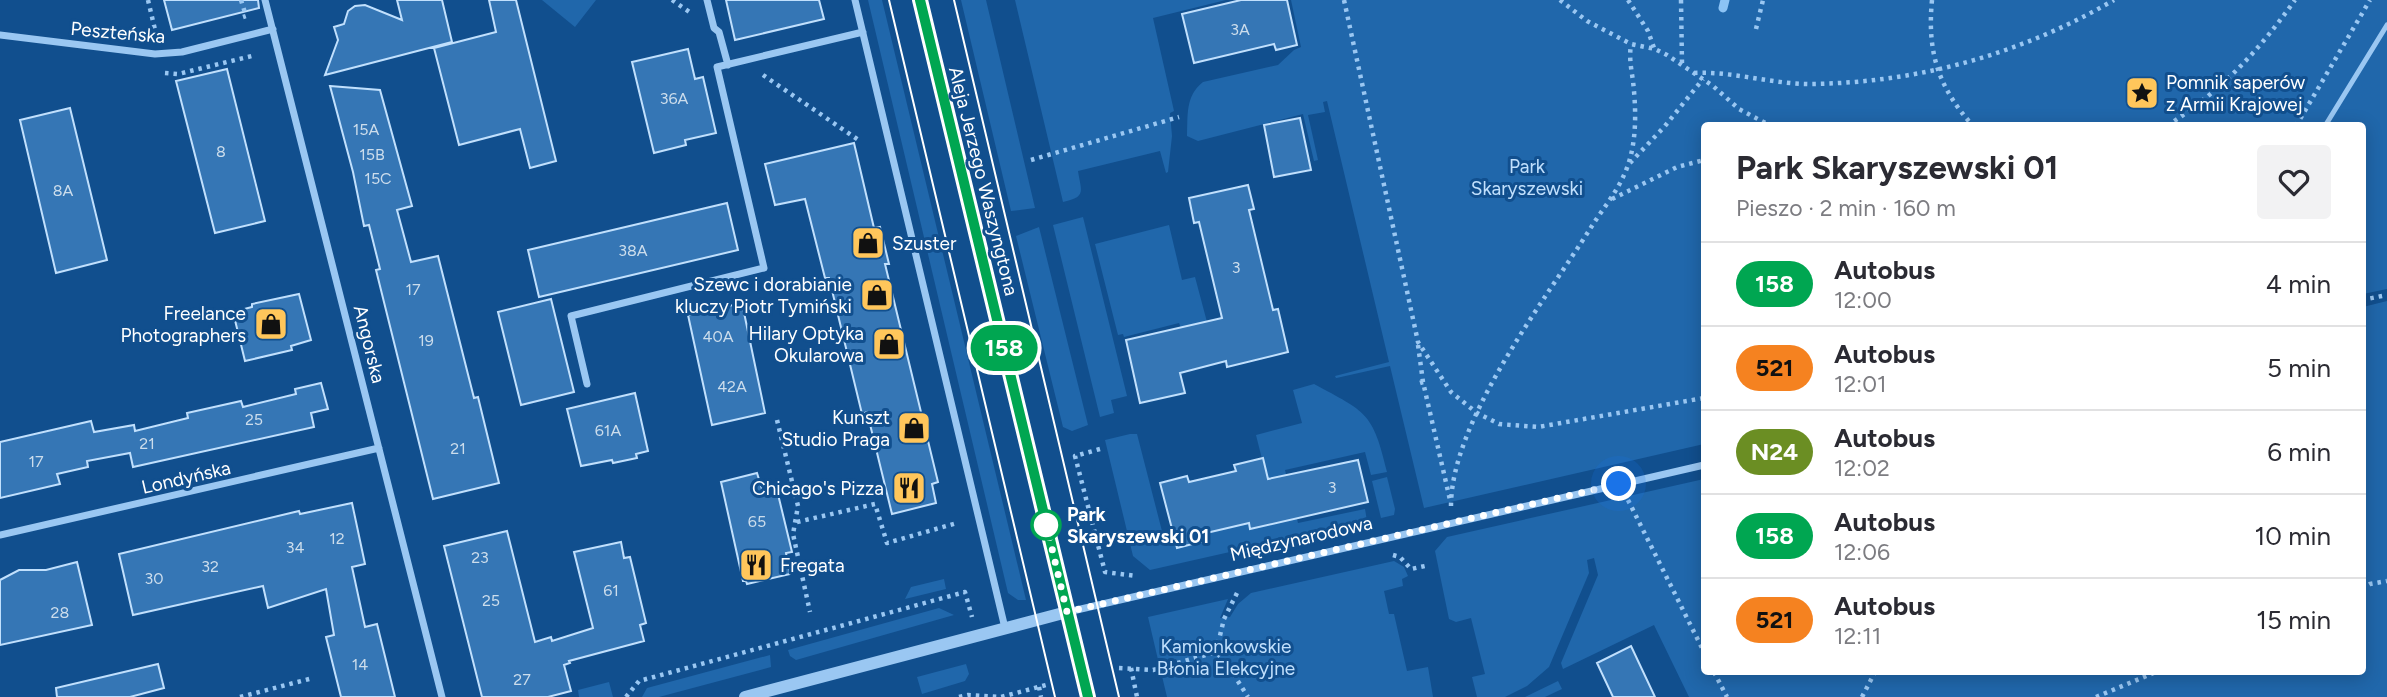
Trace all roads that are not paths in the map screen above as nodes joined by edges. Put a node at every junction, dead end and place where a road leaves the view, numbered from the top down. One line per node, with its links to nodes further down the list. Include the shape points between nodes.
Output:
1 (265, 0): 6 (street, Angorska)
2 (708, 0): 9 (street)
3 (855, 0): 7 (street)
4 (920, 0): 15 (main road, Aleja Jerzego Waszyngtona)
5 (2387, 25): 10 (lane)
6 (273, 29): 8 (street, Peszteńska, via 182,52 155,54); 12 (street, Angorska)
7 (863, 32): 9 (street); 16 (street)
8 (0, 35)
9 (727, 65): 11 (street, via 717,67 764,268 571,316)
10 (2327, 122)
11 (587, 384)
12 (379, 449): 14 (street, Londyńska); 17 (street, Angorska)
13 (1701, 466): 15 (street, Międzynarodowa)
14 (0, 535)
15 (1067, 612): 16 (street, Międzynarodowa); 19 (main road, Aleja Jerzego Waszyngtona)
16 (1005, 628): 18 (street, Międzynarodowa)
17 (442, 697)
18 (745, 697)
19 (1088, 697)

